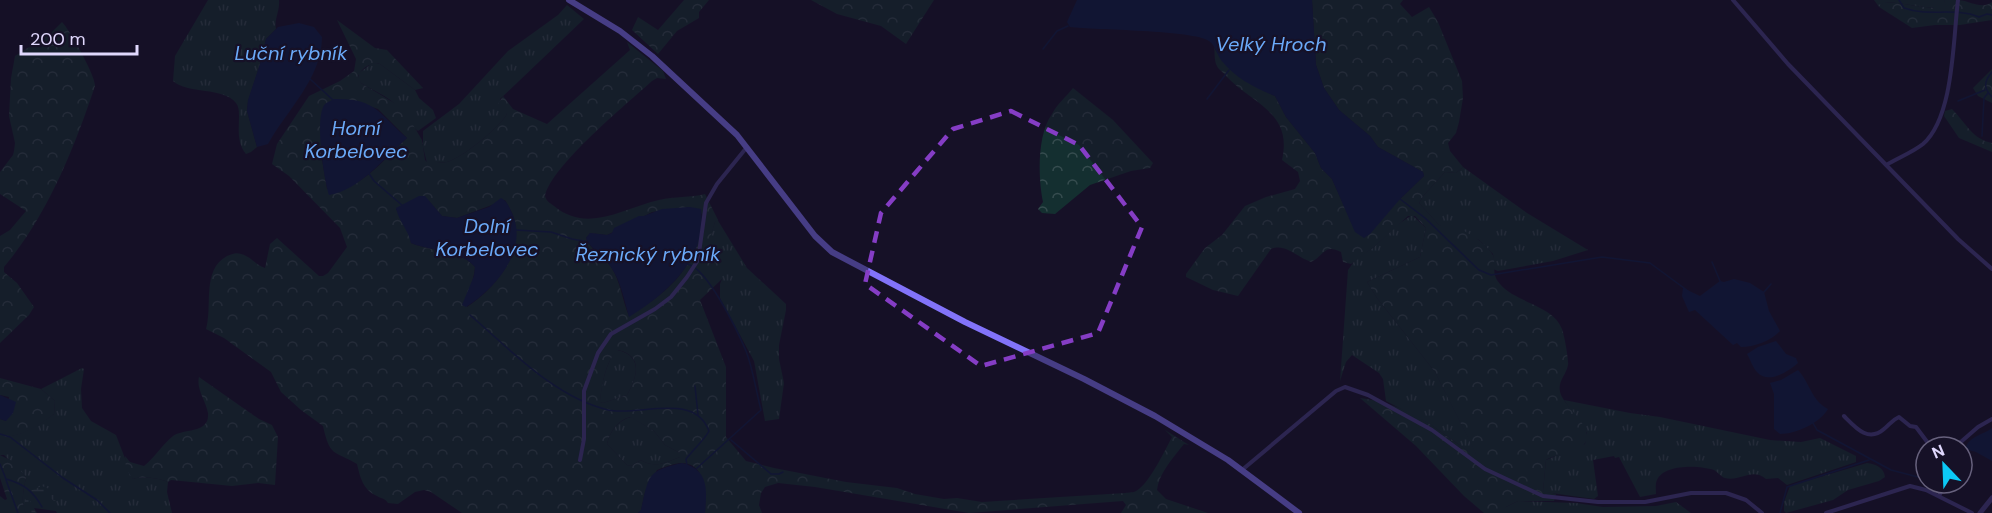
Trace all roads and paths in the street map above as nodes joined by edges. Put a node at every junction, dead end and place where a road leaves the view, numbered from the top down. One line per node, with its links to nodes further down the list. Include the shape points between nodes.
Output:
1 (569, 0): 4 (main road, via 652,56)
2 (1733, 0): 5 (street, via 1788,64)
3 (1958, 0): 5 (street, via 1948,91 1939,122 1922,144)
4 (748, 146): 11 (street, via 706,203 698,260 687,277 655,309 610,334 598,353 584,391); 12 (main road, via 815,236 832,252 1155,416)
5 (1886, 165): 6 (street)
6 (1992, 269)
7 (1844, 416): 9 (street, via 1862,433 1870,435 1883,431 1899,417)
8 (1992, 419): 10 (street)
9 (1922, 435)
10 (1969, 435)
11 (580, 460)
12 (1242, 470): 15 (main road); 16 (street, via 1345,387 1368,395 1432,430 1485,469 1542,496 1645,502 1691,493 1726,493 1746,500)
13 (1939, 496): 17 (street, via 1910,486); 18 (street)
14 (1992, 498): 19 (street)
15 (1299, 513)
16 (1762, 513)
17 (1826, 513)
18 (1972, 513)
19 (1980, 513)

